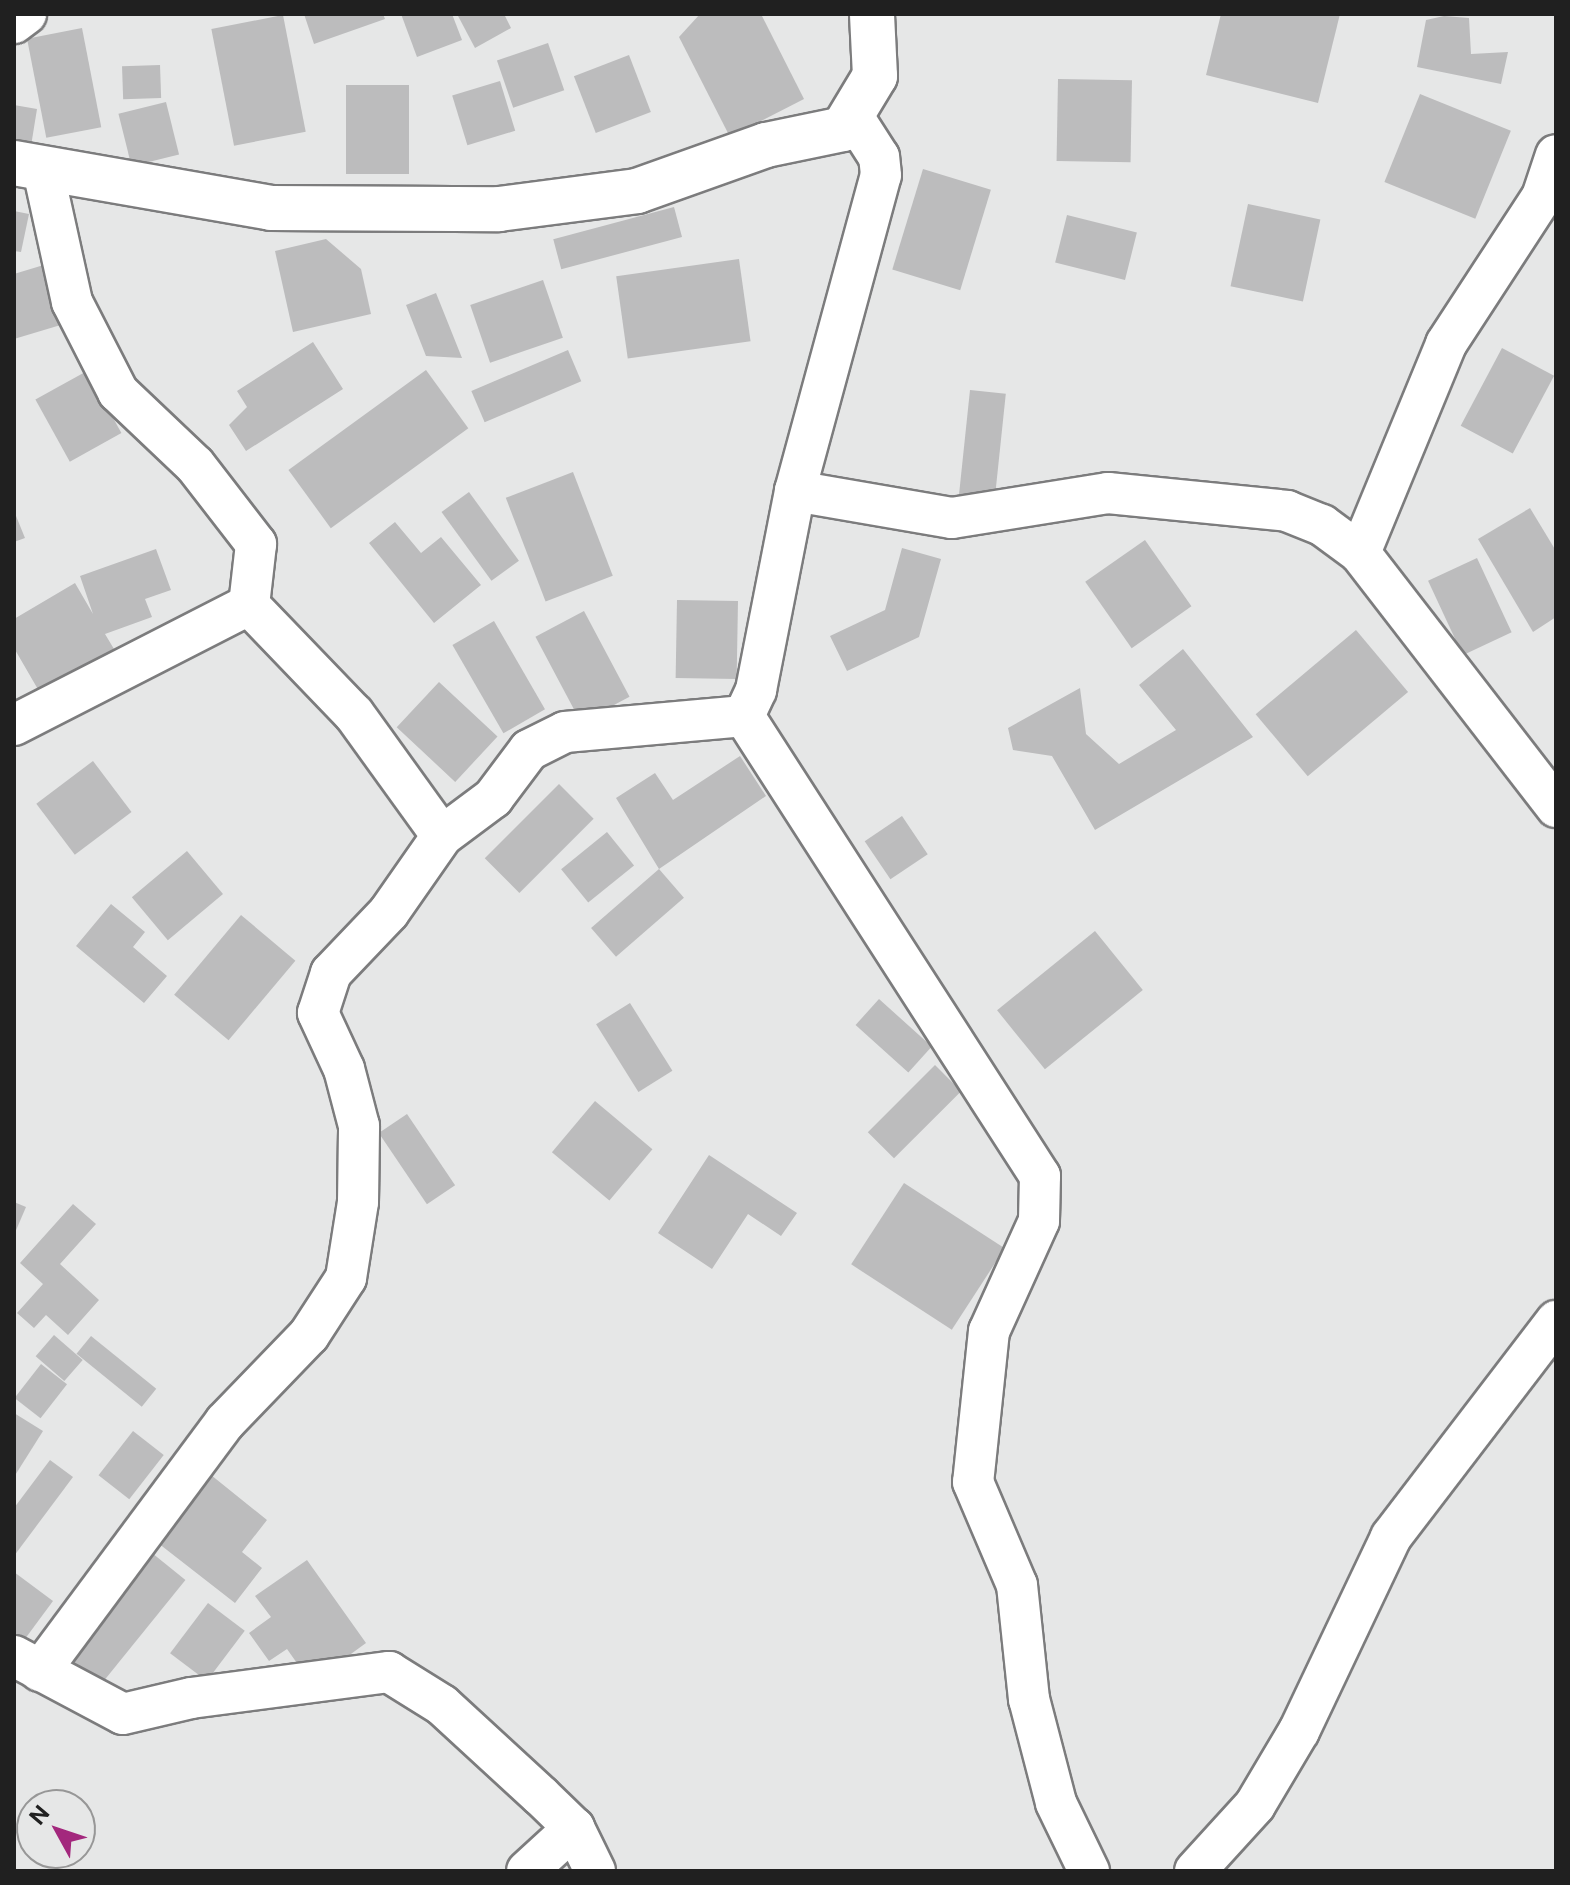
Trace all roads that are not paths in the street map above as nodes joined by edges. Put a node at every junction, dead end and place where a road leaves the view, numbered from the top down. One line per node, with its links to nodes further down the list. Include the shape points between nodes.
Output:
1 (26, 14): 3 (street)
2 (872, 14): 4 (street, via 875,76)
3 (14, 23)
4 (854, 118): 6 (street, via 826,137 766,145 637,191 499,209 271,208); 8 (street, via 879,157 881,175)
5 (1556, 155): 7 (street)
6 (29, 166): 10 (street, via 72,302 118,392 195,465 256,544)
7 (1549, 202): 9 (street, via 1446,344)
8 (795, 491): 9 (street, via 952,518 1108,493 1287,511 1322,525); 11 (street, via 756,690)
9 (1360, 553): 13 (street)
10 (249, 605): 12 (street); 14 (street, via 354,714)
11 (744, 716): 14 (street, via 565,732 529,750 493,798); 20 (street, via 1040,1176 1039,1221 989,1331 973,1482 1017,1585 1029,1699 1056,1803)
12 (14, 725)
13 (1556, 807)
14 (442, 836): 16 (street, via 389,912 331,973 318,1013 344,1069 359,1126 358,1202 346,1278 309,1335 225,1422)
15 (1556, 1321): 21 (street, via 1391,1537 1299,1731 1255,1805)
16 (27, 1664): 17 (street, via 123,1714 191,1698 389,1672 442,1705)
17 (574, 1828): 18 (street); 19 (street)
18 (527, 1871)
19 (595, 1871)
20 (1089, 1871)
21 (1195, 1871)

